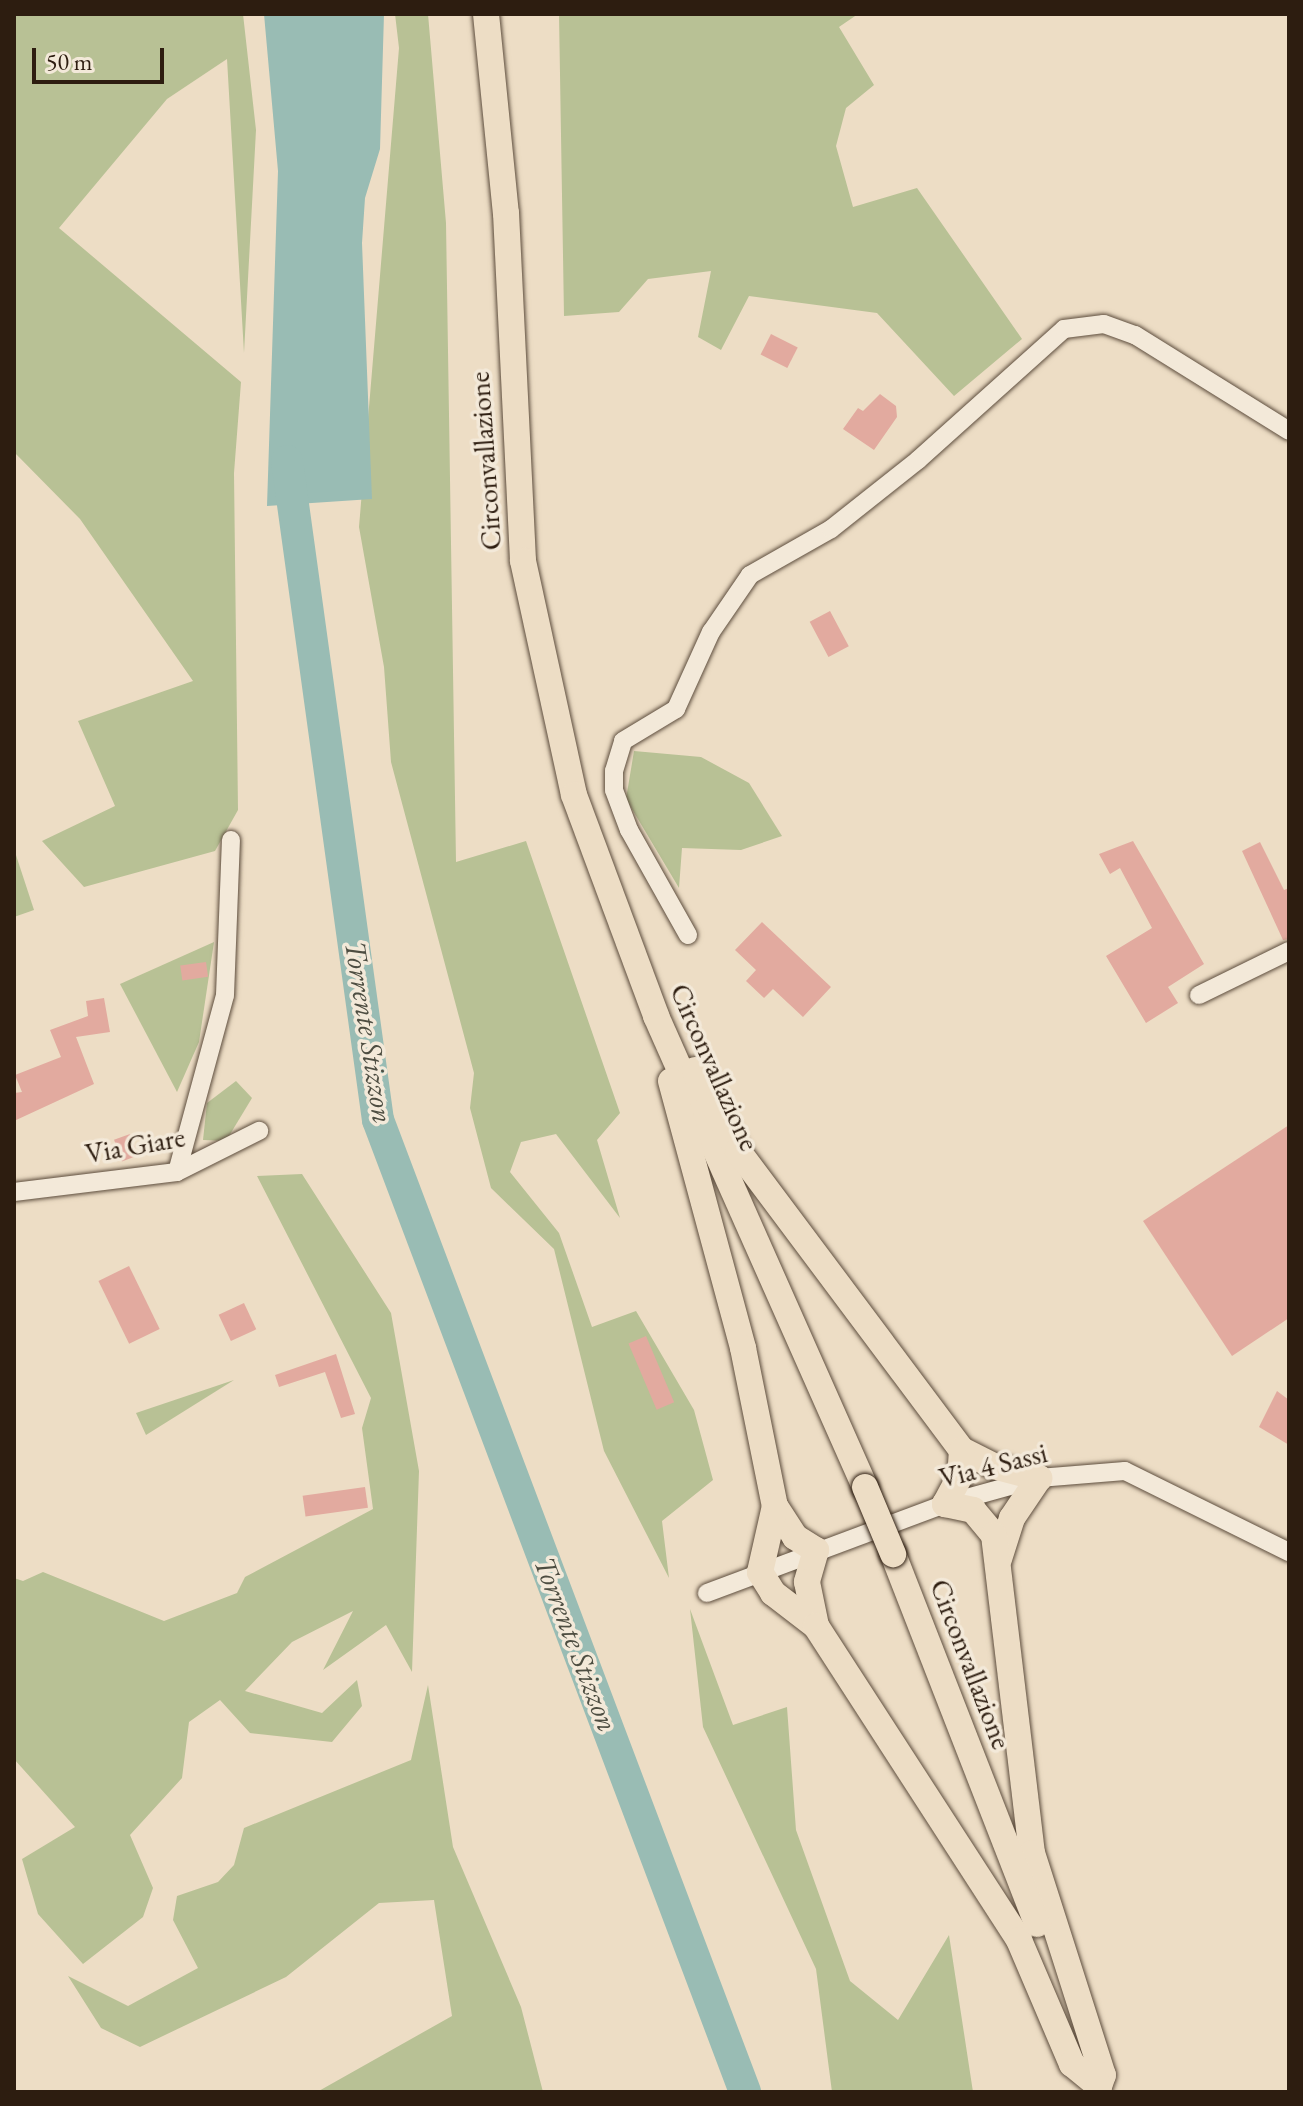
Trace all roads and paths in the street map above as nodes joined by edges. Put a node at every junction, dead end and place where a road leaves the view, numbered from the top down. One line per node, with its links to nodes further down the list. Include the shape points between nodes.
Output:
1 (486, 14): 7 (highway, Circonvallazione, via 506,213 523,561 574,795)
2 (1289, 431): 4 (street, via 1135,335 1104,324 1064,329 918,460 831,529 750,575 711,632 676,709 623,741 614,771 614,790 629,830)
3 (231, 840): 9 (street, via 225,995)
4 (688, 935)
5 (1289, 951): 6 (street)
6 (1199, 995)
7 (675, 1058): 11 (highway, via 702,1074 738,1151); 14 (highway, via 671,1081 743,1348); 21 (highway, Circonvallazione, bridge, via 893,1554)
8 (259, 1131): 9 (street, Via Giare)
9 (177, 1172): 10 (street, Via Giare)
10 (14, 1192)
11 (962, 1450): 12 (highway, via 993,1466); 13 (highway, via 960,1476)
12 (1039, 1478): 13 (street, Via 4 Sassi); 16 (street, Via 4 Sassi, via 1125,1471); 17 (highway, via 1012,1518)
13 (945, 1504): 15 (street, Via 4 Sassi); 17 (highway, via 973,1510 985,1521)
14 (775, 1506): 15 (highway, via 795,1537); 18 (highway)
15 (816, 1550): 18 (street, Via 4 Sassi); 20 (highway, via 807,1582)
16 (1289, 1552)
17 (999, 1559): 21 (highway, via 1032,1853 1103,2075)
18 (760, 1572): 19 (street, Via 4 Sassi); 20 (highway, via 773,1593)
19 (707, 1593)
20 (816, 1626): 21 (highway, via 1019,1940 1072,2064)
21 (1100, 2089)

